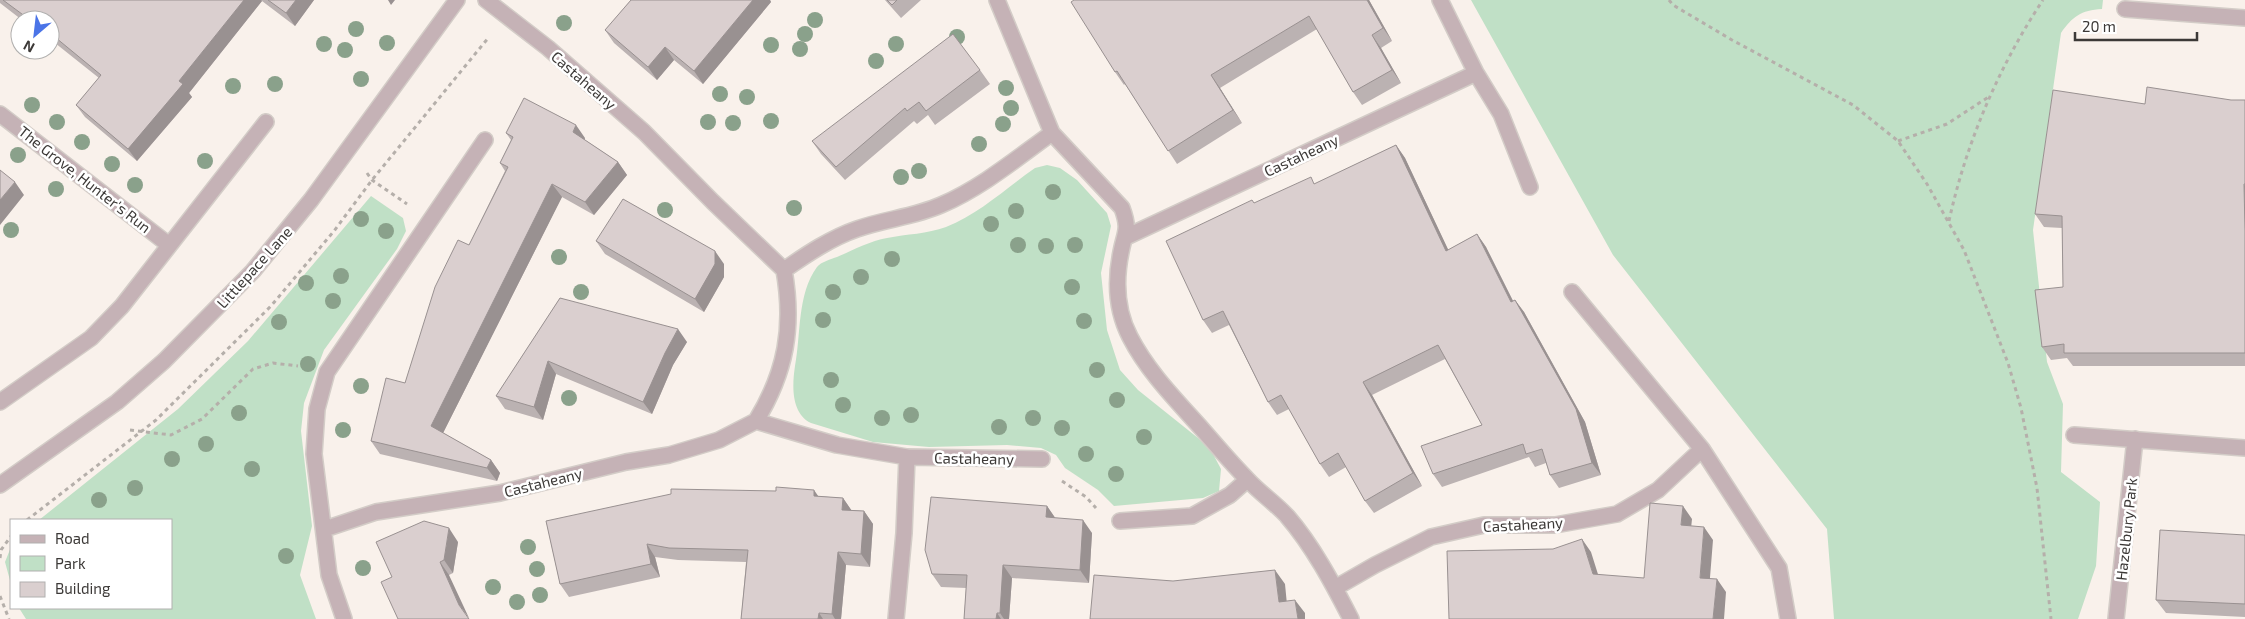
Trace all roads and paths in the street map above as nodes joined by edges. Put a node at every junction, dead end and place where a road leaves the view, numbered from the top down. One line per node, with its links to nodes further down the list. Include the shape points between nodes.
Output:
1 (457, 0): 16 (street, Littlepace Lane)
2 (486, 0): 22 (street, Castaheany, via 548,48 644,132)
3 (997, 0): 13 (street)
4 (1440, 0): 9 (street)
5 (1669, 0): 15 (path, via 1732,40 1853,105)
6 (2043, 0): 10 (path)
7 (2125, 9): 8 (street)
8 (2245, 18)
9 (1476, 73): 17 (street, via 1501,114); 20 (street, Castaheany)
10 (1990, 96): 15 (path, via 1946,124); 19 (path, via 1967,156)
11 (0, 114): 21 (street, The Grove, Hunter's Run)
12 (266, 122): 21 (street)
13 (1052, 133): 20 (street, via 1122,208 1127,222); 22 (street, via 968,192 915,215 857,229)
14 (485, 140): 18 (street)
15 (1898, 141): 19 (path)
16 (350, 146): 18 (path, via 372,180); 27 (street, Littlepace Lane, via 253,271 164,361)
17 (1530, 187)
18 (430, 221): 24 (street)
19 (1949, 221): 47 (path, via 1964,250 2022,408 2037,488)
20 (1126, 237): 34 (street, via 1121,250 1117,293 1129,336 1165,388)
21 (169, 245): 25 (street, via 122,306 91,338)
22 (784, 270): 26 (street, via 789,315 786,353 774,388)
23 (1572, 292): 31 (street)
24 (328, 372): 27 (path, via 273,363 253,369 202,419 171,435); 37 (street, via 314,432)
25 (0, 402)
26 (756, 421): 32 (street, Castaheany, via 837,445); 37 (street, Castaheany, via 718,440 669,455 500,492 376,512)
27 (87, 424): 35 (street, Littlepace Lane)
28 (2074, 435): 29 (street)
29 (2135, 439): 30 (street); 48 (street, Hazelbury Park)
30 (2245, 448)
31 (1702, 449): 40 (street, Castaheany, via 1658,490 1618,514 1555,525 1484,525 1431,537); 46 (street, via 1779,568)
32 (907, 457): 33 (street, Castaheany); 44 (street)
33 (1042, 459): 36 (path, via 1055,477 1086,497 1113,528)
34 (1247, 480): 36 (street, via 1230,495 1192,516); 40 (street, via 1286,516)
35 (0, 485)
36 (1120, 521)
37 (325, 529): 43 (street, via 329,575)
38 (10, 538): 39 (path)
39 (0, 558)
40 (1336, 588): 45 (street)
41 (0, 596): 42 (path)
42 (9, 619)
43 (344, 619)
44 (896, 619)
45 (1351, 619)
46 (1788, 619)
47 (2051, 619)
48 (2116, 619)

